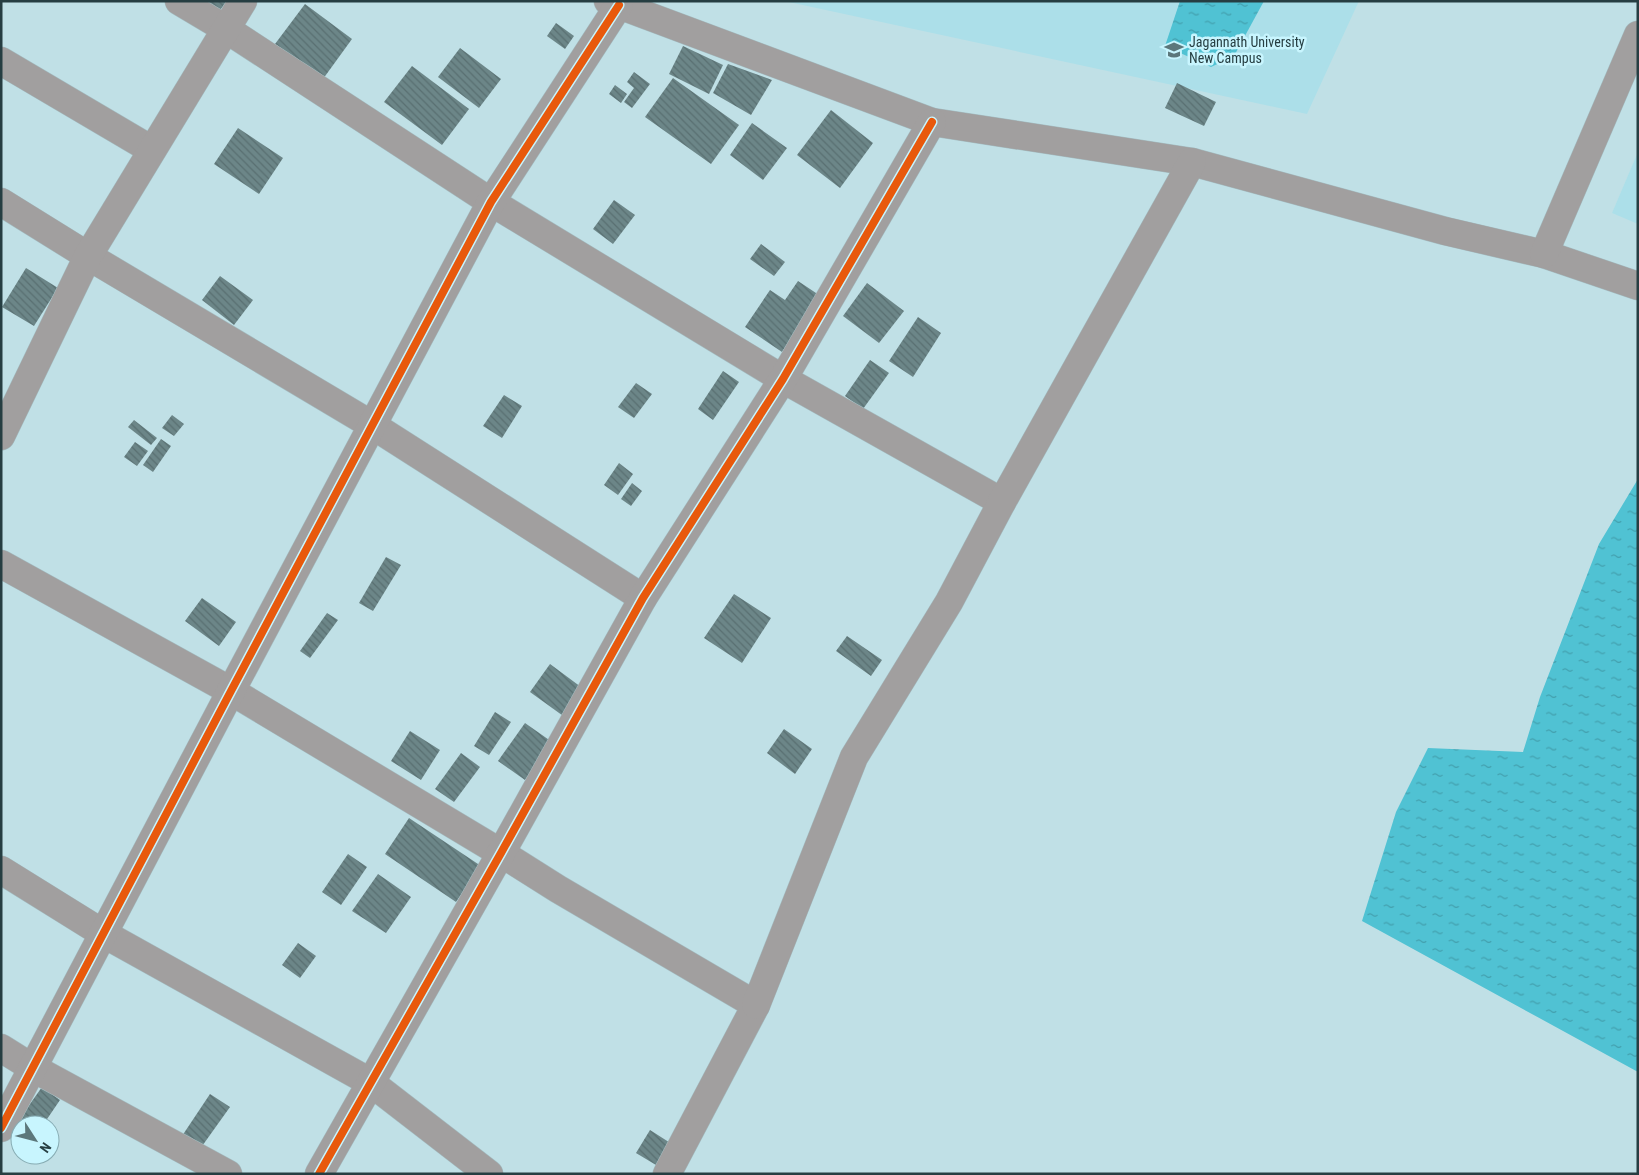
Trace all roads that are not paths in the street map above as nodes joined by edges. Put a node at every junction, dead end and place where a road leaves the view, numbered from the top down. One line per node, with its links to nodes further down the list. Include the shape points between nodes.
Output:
1 (179, 1): 4 (street)
2 (243, 1): 4 (street)
3 (613, 3): 7 (street); 11 (street)
4 (226, 29): 8 (street); 11 (street)
5 (1638, 35): 12 (street)
6 (1, 61): 8 (street)
7 (932, 122): 9 (street); 15 (street)
8 (152, 150): 13 (street)
9 (1192, 162): 12 (street, via 1445,231); 18 (street)
10 (1, 202): 13 (street)
11 (491, 202): 15 (street); 16 (street)
12 (1544, 254): 14 (street)
13 (88, 256): 16 (street); 17 (street)
14 (1638, 286)
15 (784, 379): 18 (street); 20 (street)
16 (372, 425): 20 (street); 21 (street)
17 (1, 436)
18 (1002, 502): 25 (street, via 949,602 854,757)
19 (1, 564): 21 (street)
20 (643, 598): 22 (street)
21 (231, 691): 22 (street); 24 (street)
22 (501, 853): 25 (street); 28 (street)
23 (1, 870): 24 (street)
24 (104, 934): 27 (street); 28 (street)
25 (756, 1005): 33 (street)
26 (1, 1048): 27 (street)
27 (33, 1068): 29 (street); 30 (street)
28 (370, 1082): 31 (street); 32 (street)
29 (1, 1128)
30 (228, 1174)
31 (319, 1174)
32 (489, 1174)
33 (667, 1174)

